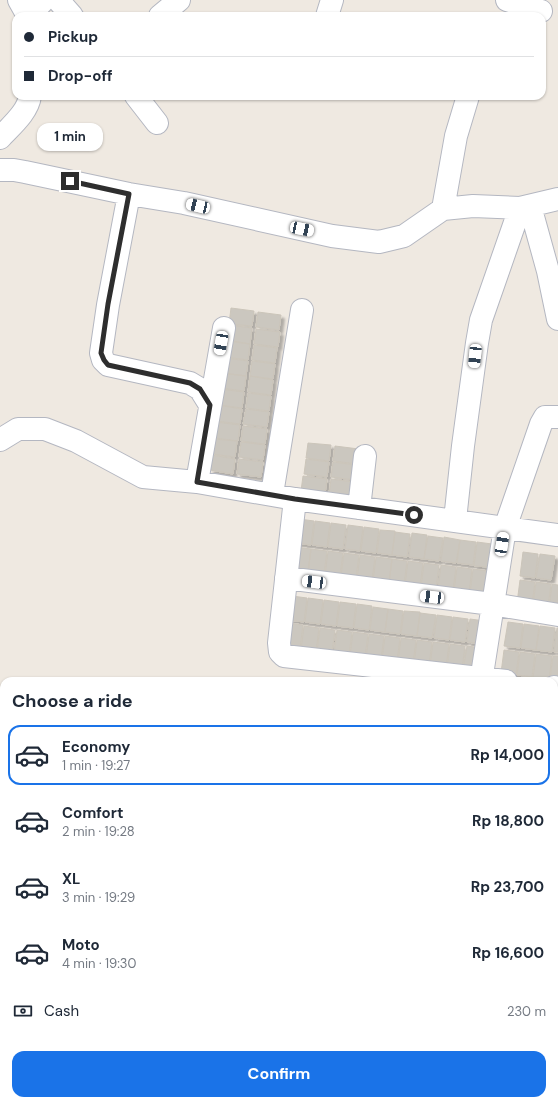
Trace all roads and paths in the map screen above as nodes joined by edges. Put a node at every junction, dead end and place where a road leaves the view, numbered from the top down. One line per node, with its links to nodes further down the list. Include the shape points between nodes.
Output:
1 (19, 0): 8 (street)
2 (44, 0): 9 (street)
3 (58, 0): 10 (street)
4 (179, 0): 11 (street)
5 (332, 0): 12 (street)
6 (507, 0): 7 (street)
7 (542, 9)
8 (26, 12)
9 (32, 12)
10 (68, 12)
11 (165, 12)
12 (328, 12)
13 (32, 100): 17 (street, via 16,122)
14 (139, 100): 16 (street)
15 (467, 100): 22 (street, via 456,136)
16 (157, 123)
17 (0, 138)
18 (1, 167): 19 (street)
19 (129, 194): 22 (street, via 184,203 332,236 379,242 404,236); 26 (street, via 101,353 108,365 190,383 200,389)
20 (558, 199): 21 (street)
21 (525, 207): 22 (street, via 473,206); 24 (street, via 548,271); 34 (street, via 482,320)
22 (443, 209)
23 (302, 310): 31 (street)
24 (558, 319)
25 (224, 328): 26 (street)
26 (210, 405): 30 (street)
27 (558, 417): 35 (street, via 545,417 541,424)
28 (0, 440): 30 (street, via 18,429 45,429 76,441 143,477)
29 (365, 456): 33 (street)
30 (197, 482): 31 (street)
31 (272, 494): 32 (street)
32 (295, 499): 33 (street); 37 (street)
33 (359, 508): 34 (street)
34 (455, 520): 35 (street)
35 (505, 528): 36 (street); 38 (street)
36 (557, 535)
37 (286, 578): 38 (street); 40 (street, via 279,643 280,652 284,656)
38 (492, 604): 39 (street); 41 (street)
39 (558, 615)
40 (464, 677)
41 (481, 677)

